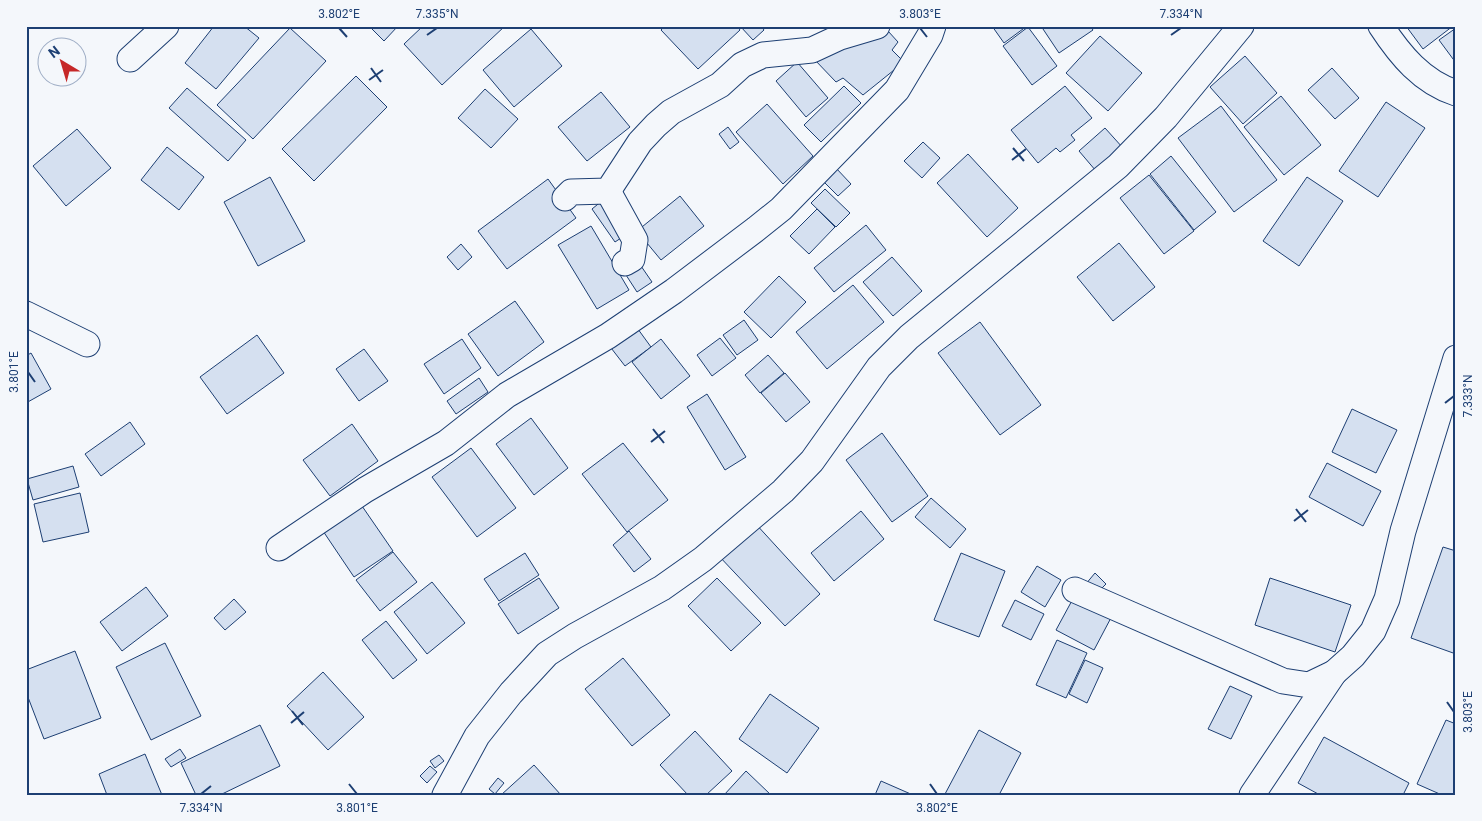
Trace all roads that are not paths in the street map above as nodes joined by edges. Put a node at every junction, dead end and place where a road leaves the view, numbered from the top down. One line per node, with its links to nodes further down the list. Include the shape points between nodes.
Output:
1 (166, 26): 6 (street)
2 (877, 26): 8 (street, via 812,50 763,55 742,65 720,85 671,112 656,125 640,142)
3 (932, 26): 14 (street, via 930,35 897,90 781,209 674,291 507,395 446,443 365,490)
4 (1241, 26): 17 (street, via 1166,116 1118,166 909,337 879,368 812,461 783,491 703,560 662,588 547,654 477,736)
5 (1382, 26): 7 (street, via 1398,52 1415,68 1440,88)
6 (130, 59)
7 (1456, 93)
8 (608, 191): 9 (street, via 570,192); 10 (street, via 635,240 632,259)
9 (565, 198)
10 (625, 263)
11 (26, 314): 12 (street)
12 (87, 344)
13 (1456, 358): 16 (street, via 1403,532 1387,599 1373,630 1353,656)
14 (280, 548)
15 (1075, 590): 16 (street, via 1283,681 1309,685)
16 (1334, 673): 18 (street)
17 (445, 795)
18 (1252, 795)

